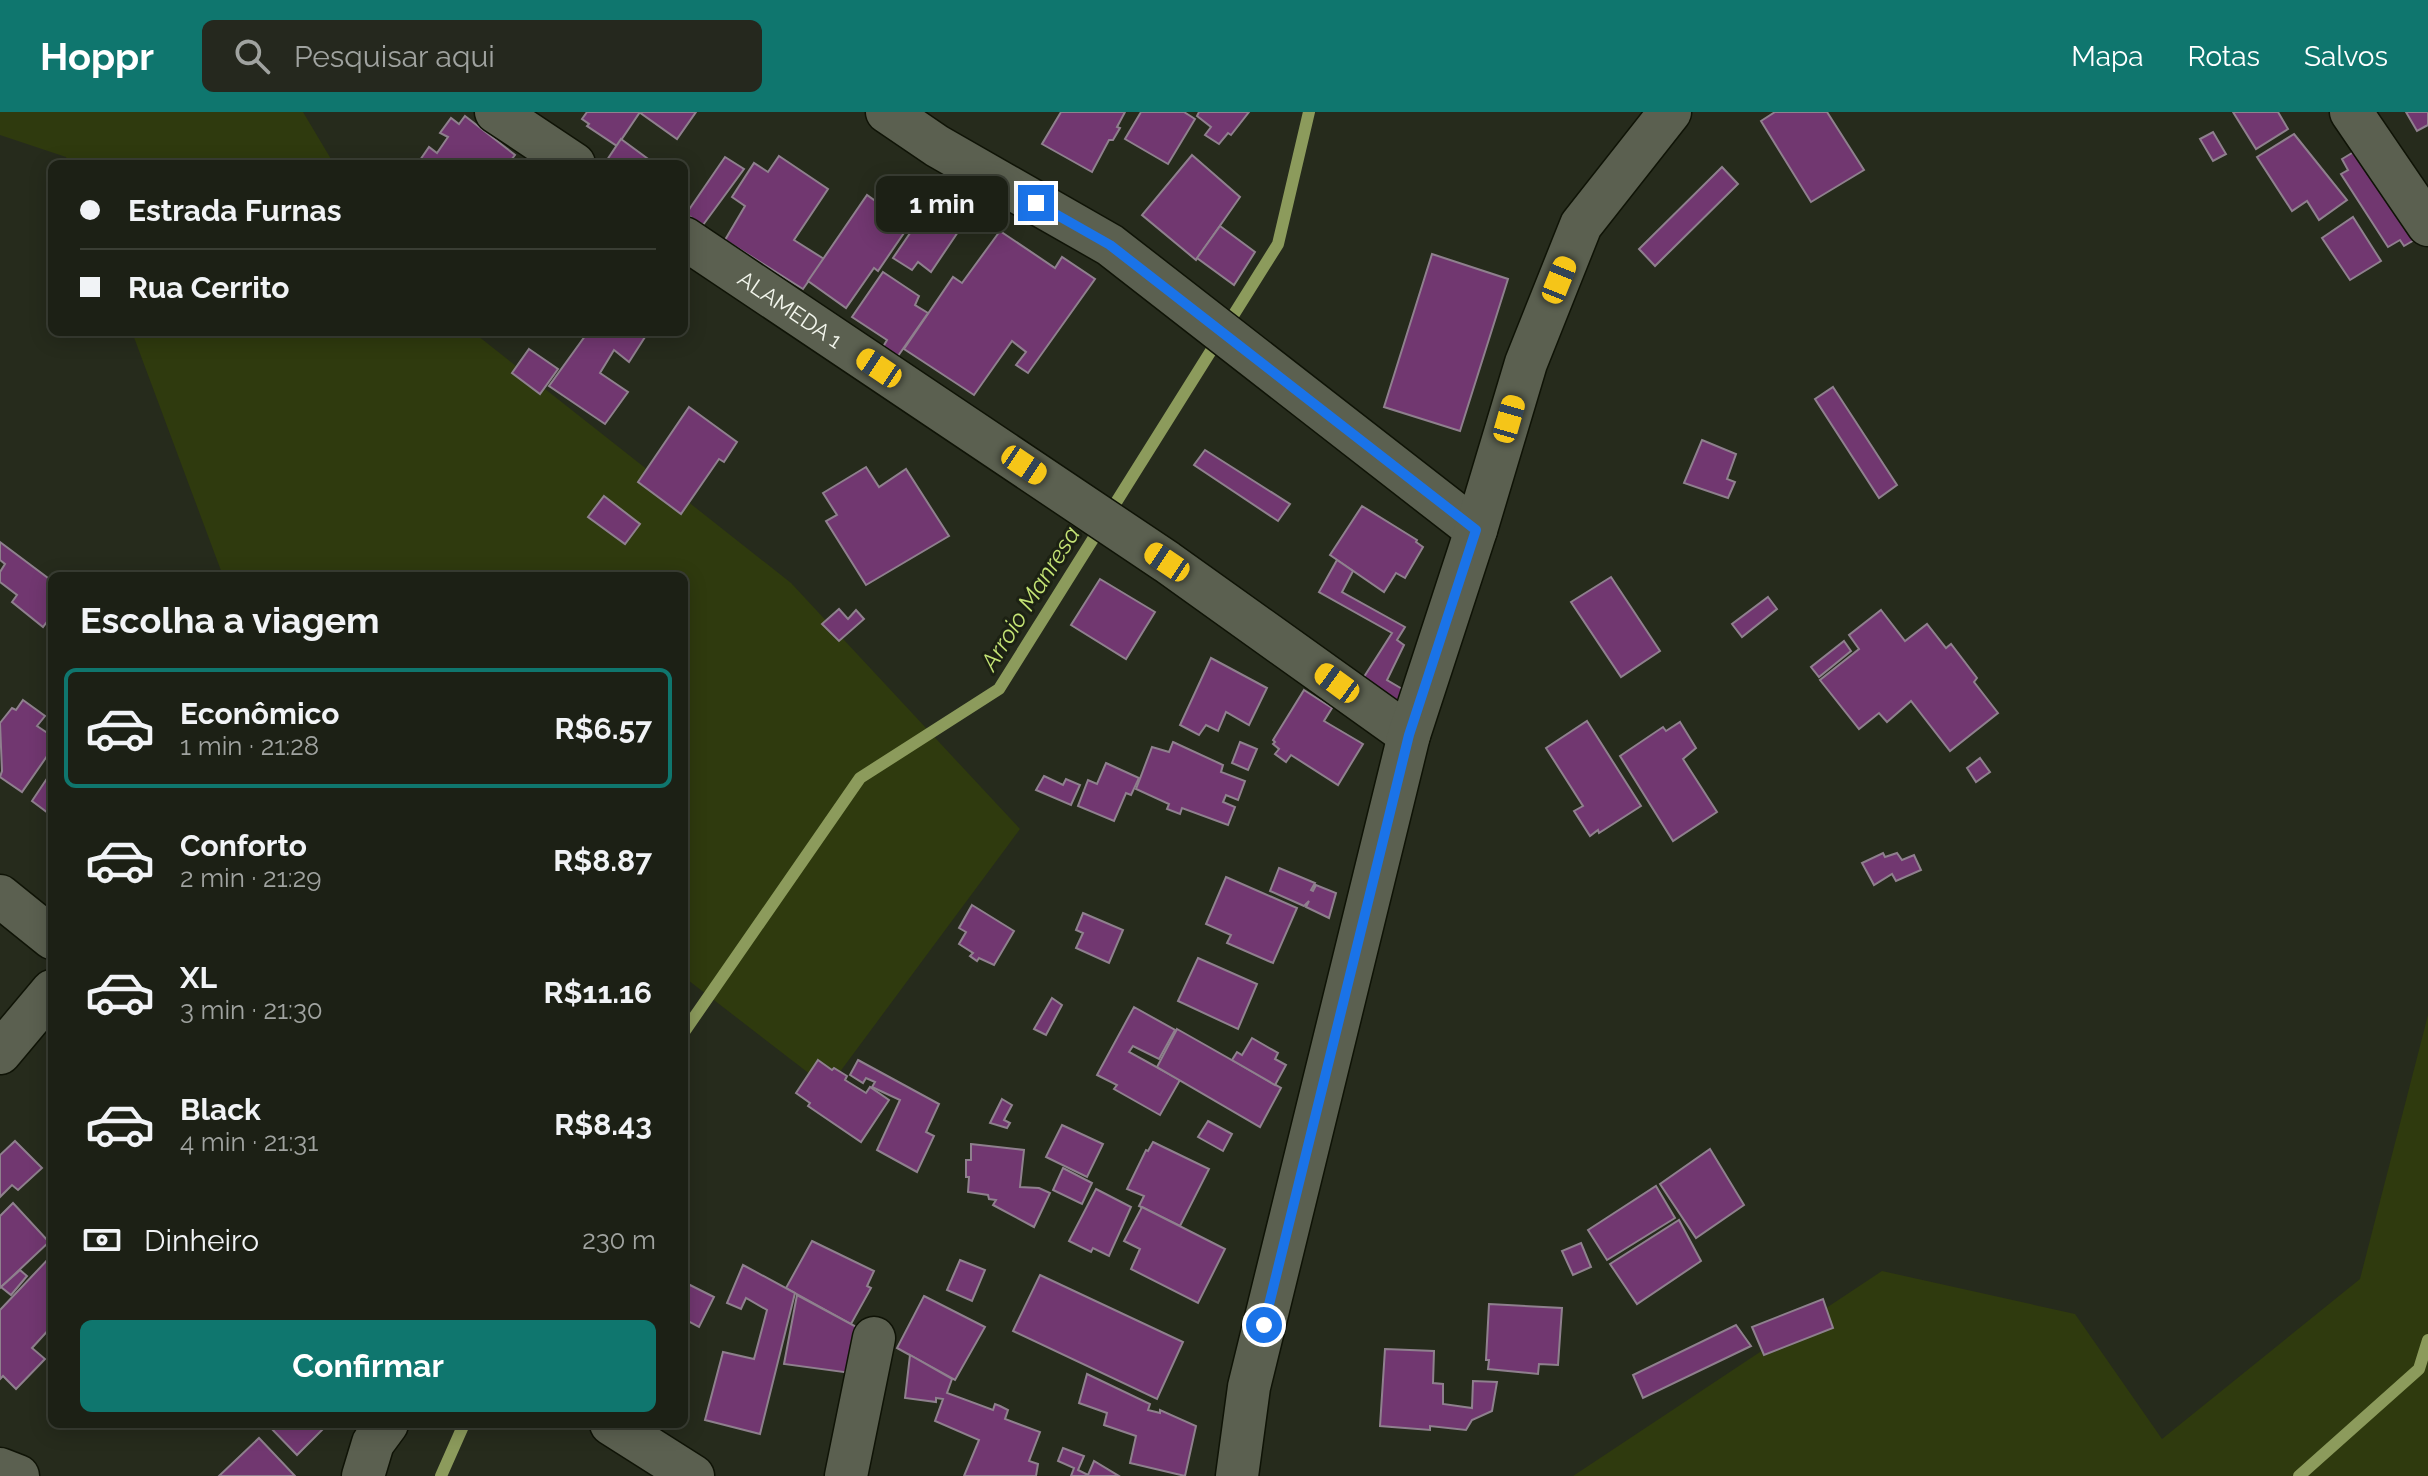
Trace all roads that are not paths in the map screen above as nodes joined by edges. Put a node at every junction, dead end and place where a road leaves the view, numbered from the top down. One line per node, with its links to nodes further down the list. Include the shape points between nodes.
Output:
1 (496, 112): 5 (street)
2 (887, 112): 8 (street, via 1110,245)
3 (1670, 112): 8 (street, via 1581,225 1526,363)
4 (2351, 112): 6 (street)
5 (568, 160)
6 (2428, 225)
7 (688, 241): 9 (street, ALAMEDA 1, via 1167,562)
8 (1476, 530): 9 (street)
9 (1409, 735): 22 (street, via 1249,1387)
10 (0, 896): 11 (street)
11 (48, 935)
12 (48, 996): 13 (street)
13 (0, 1053)
14 (874, 1338): 21 (street)
15 (384, 1428): 19 (street, via 373,1443)
16 (617, 1428): 20 (street)
17 (0, 1469): 18 (street)
18 (18, 1476)
19 (363, 1476)
20 (693, 1476)
21 (846, 1476)
22 (1237, 1476)

